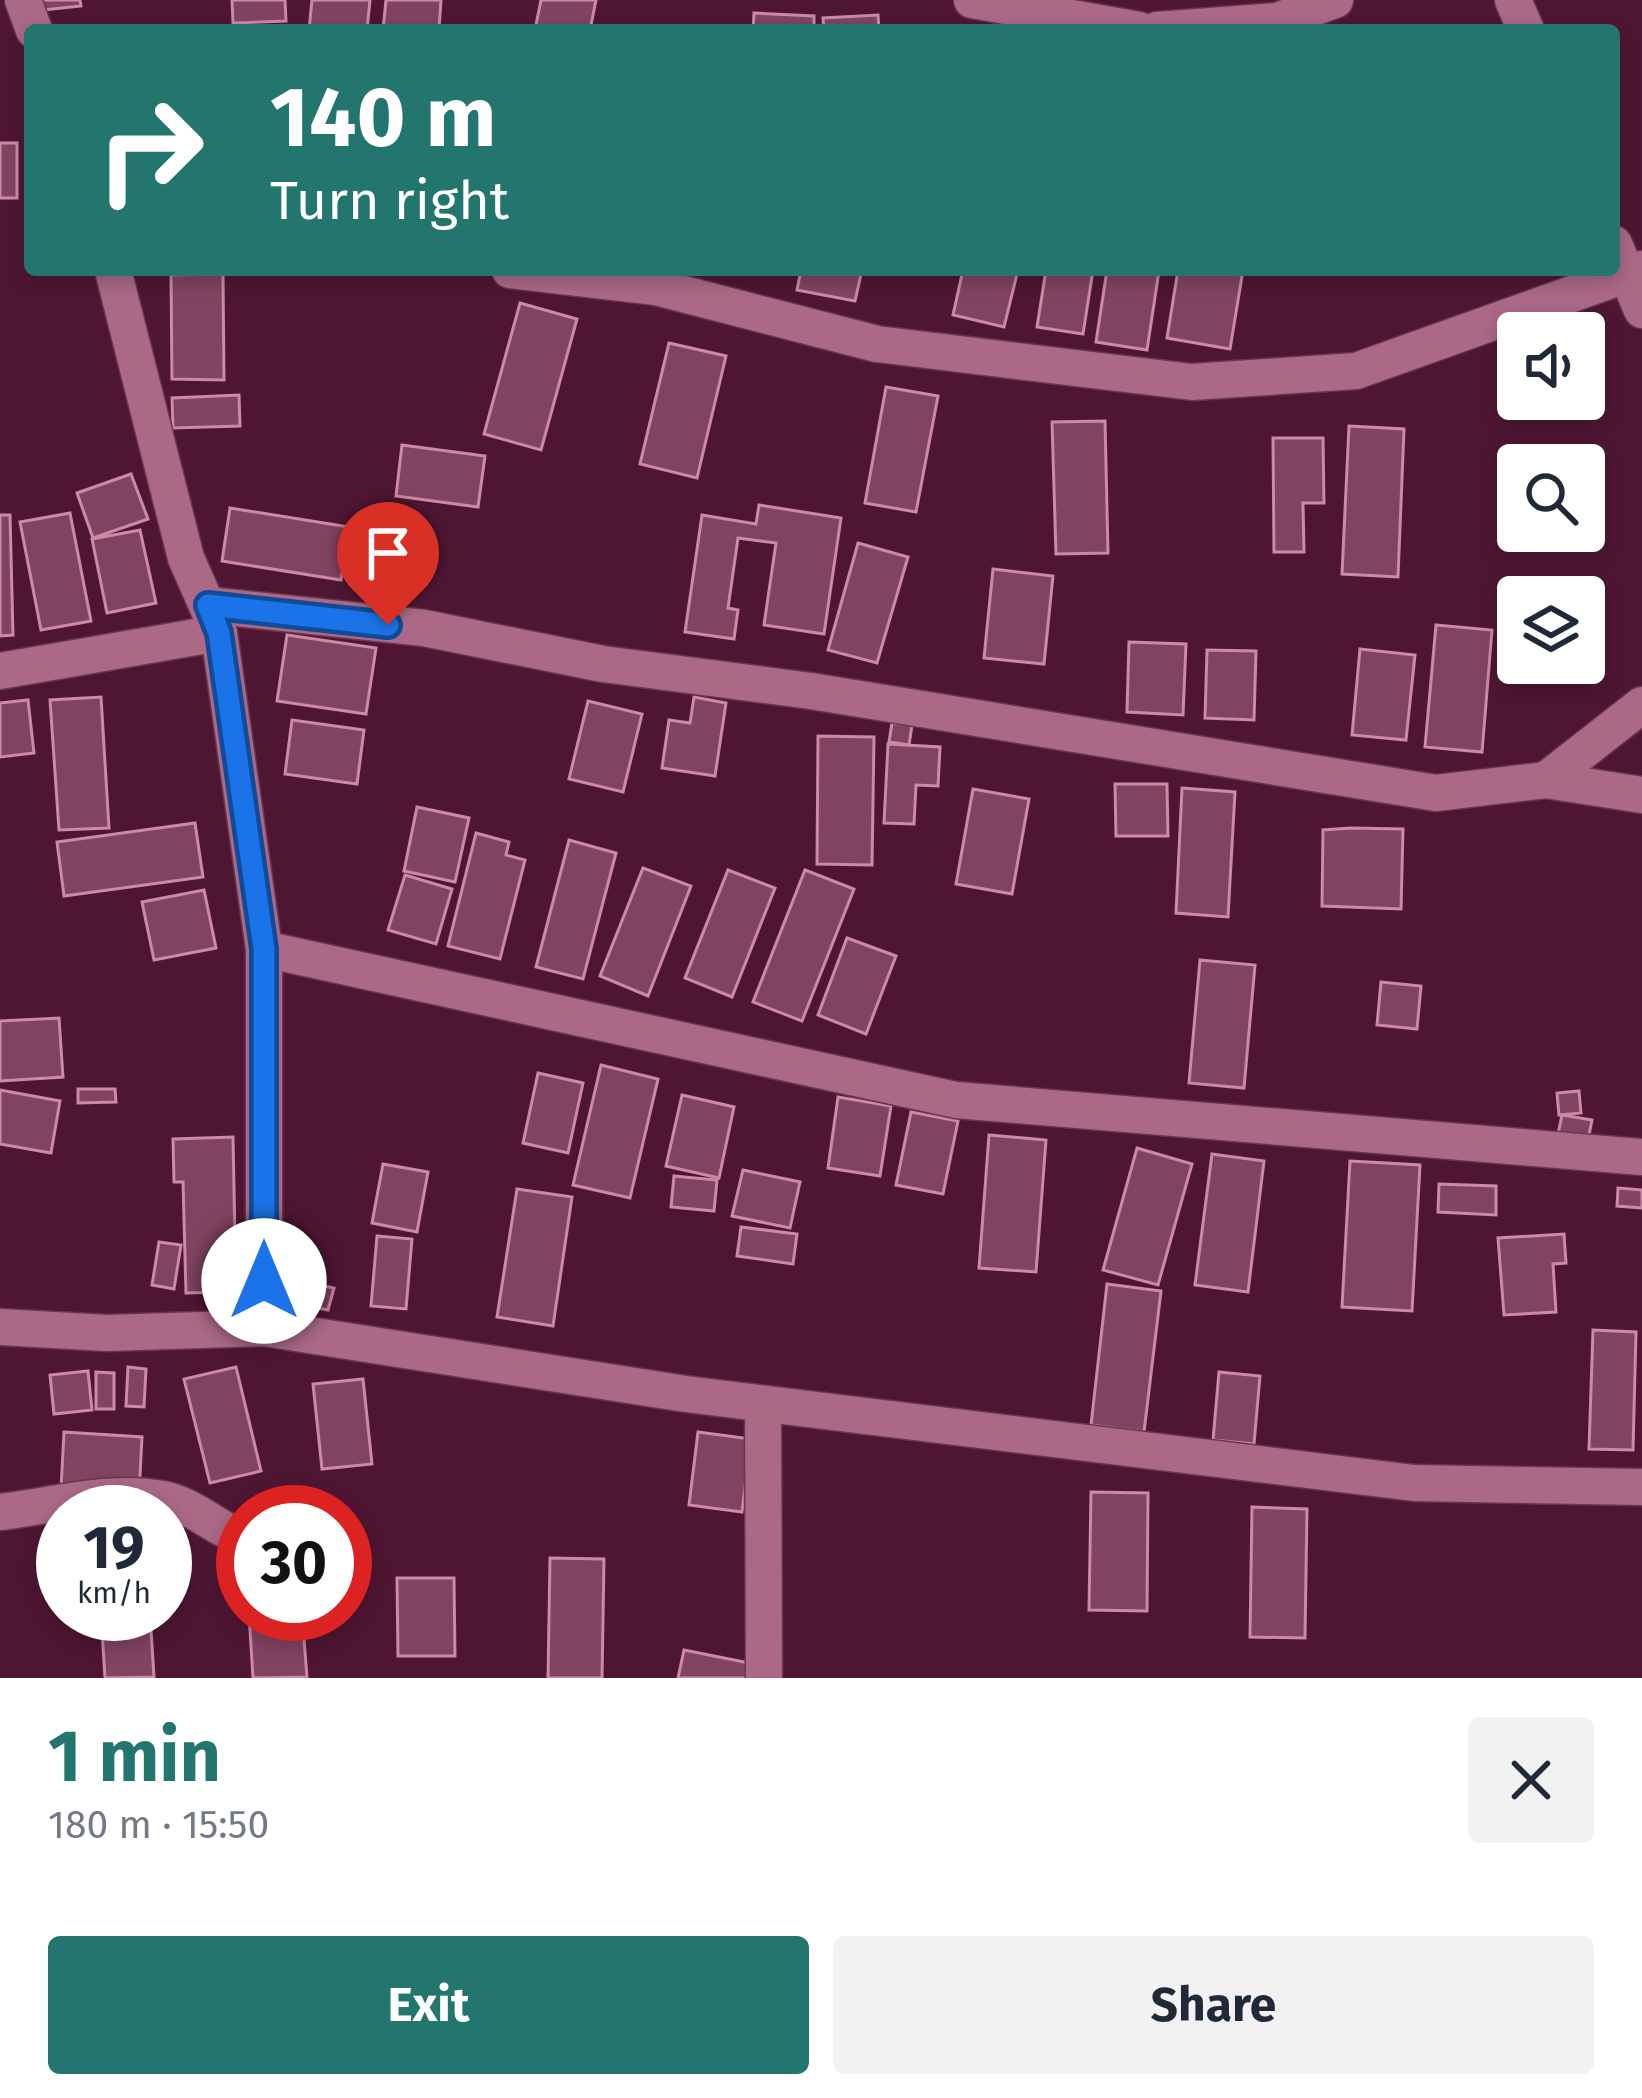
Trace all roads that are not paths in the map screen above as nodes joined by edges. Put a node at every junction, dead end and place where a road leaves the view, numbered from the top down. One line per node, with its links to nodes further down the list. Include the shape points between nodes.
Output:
1 (972, 0): 3 (street)
2 (1335, 0): 4 (street, via 1277,21)
3 (1106, 24)
4 (1237, 24)
5 (1628, 262): 9 (street)
6 (115, 276): 10 (street, via 186,558)
7 (565, 276): 8 (street, via 656,286 877,344 1192,382 1356,371)
8 (1593, 276)
9 (1642, 310)
10 (214, 619): 11 (street); 13 (street, via 424,628 603,664 1436,793); 15 (street)
11 (0, 671)
12 (1642, 705): 13 (street)
13 (1546, 780): 14 (street)
14 (1642, 795)
15 (264, 949): 16 (street, via 956,1100); 18 (street)
16 (1642, 1157)
17 (0, 1327): 18 (street)
18 (264, 1328): 19 (street)
19 (764, 1404): 20 (street, via 1414,1483); 23 (street)
20 (1642, 1487)
21 (0, 1512): 22 (street, via 158,1498)
22 (216, 1525)
23 (764, 1678)

